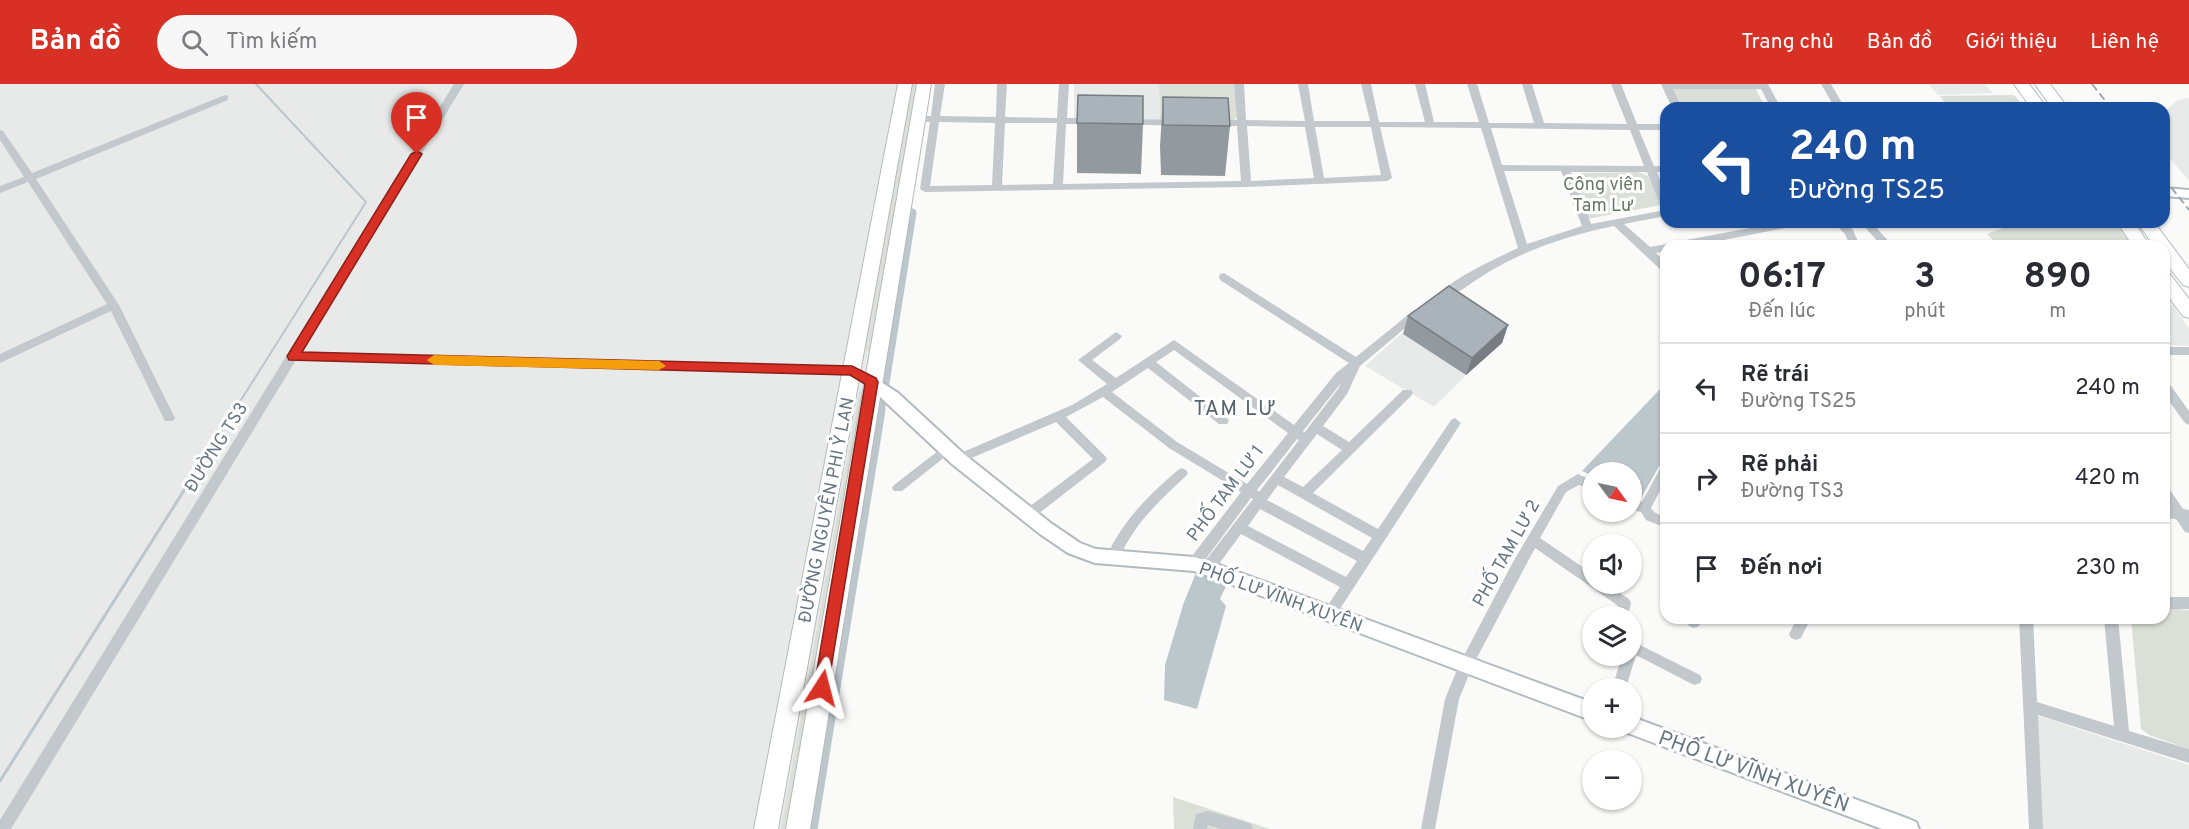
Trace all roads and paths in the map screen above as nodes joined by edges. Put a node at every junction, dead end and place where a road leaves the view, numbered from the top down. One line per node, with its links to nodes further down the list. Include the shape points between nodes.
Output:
1 (459, 84): 76 (street, ĐƯỜNG TS3)
2 (905, 84): 80 (main road, ĐƯỜNG NGUYÊN PHI Ỷ LAN)
3 (924, 84): 25 (main road, ĐƯỜNG NGUYÊN PHI Ỷ LAN)
4 (940, 84): 25 (street)
5 (1002, 84): 26 (street)
6 (1064, 84): 27 (street)
7 (1239, 84): 32 (street)
8 (1303, 84): 33 (street)
9 (1366, 84): 34 (street)
10 (1420, 84): 35 (street)
11 (1472, 84): 36 (street)
12 (1527, 84): 37 (street)
13 (1616, 84): 38 (street)
14 (1826, 84): 22 (street)
15 (2021, 84): 23 (main road)
16 (2042, 84): 24 (main road)
17 (1666, 85): 18 (street); 20 (street)
18 (1763, 85): 21 (street)
19 (225, 98): 45 (street)
20 (1674, 102)
21 (1773, 102)
22 (1836, 102)
23 (2034, 102)
24 (2056, 102)
25 (926, 119): 26 (street); 49 (street, via 925,189); 81 (main road, ĐƯỜNG NGUYÊN PHI Ỷ LAN)
26 (999, 120): 27 (street); 49 (street)
27 (1064, 121): 28 (street); 48 (street)
28 (1097, 121)
29 (1120, 122): 30 (street)
30 (1187, 123)
31 (1198, 123): 32 (street)
32 (1241, 124): 33 (street); 47 (street)
33 (1309, 124): 34 (street); 46 (street)
34 (1375, 124): 35 (street); 46 (street, via 1387,178)
35 (1430, 125): 36 (street)
36 (1484, 126): 37 (street); 41 (street)
37 (1540, 126): 38 (street)
38 (1633, 126): 39 (street); 43 (street)
39 (1660, 126)
40 (0, 134): 45 (street)
41 (1498, 168): 42 (street); 64 (street)
42 (1565, 168): 43 (street); 59 (street)
43 (1651, 169): 44 (street); 51 (street)
44 (1660, 169)
45 (30, 178): 50 (street); 71 (street)
46 (1319, 179): 47 (street)
47 (1246, 184): 48 (street)
48 (1058, 187): 49 (street)
49 (997, 188)
50 (0, 190)
51 (1660, 192)
52 (2170, 192): 53 (street)
53 (2189, 194)
54 (1660, 214): 55 (street, PHỐ TAM LƯ 1)
55 (1616, 223): 59 (street, PHỐ TAM LƯ 1); 65 (street)
56 (1770, 228): 60 (street)
57 (1871, 228): 61 (street)
58 (2150, 228): 62 (main road)
59 (1588, 229): 64 (street, PHỐ TAM LƯ 1)
60 (1706, 240)
61 (1882, 240)
62 (2159, 240)
63 (1660, 249): 65 (street)
64 (1524, 250): 79 (street, PHỐ TAM LƯ 1, via 1457,285)
65 (1649, 251): 67 (street)
66 (2170, 255): 69 (main road)
67 (1660, 262)
68 (1224, 277): 79 (street)
69 (2189, 281)
70 (2170, 286): 72 (main road)
71 (114, 305): 77 (street); 87 (street)
72 (2189, 312)
73 (1116, 336): 82 (street, via 1084,360)
74 (2170, 351): 75 (street)
75 (2189, 351)
76 (293, 356): 80 (street); 137 (street, ĐƯỜNG TS3)
77 (0, 359)
78 (1148, 362): 82 (street); 89 (street); 92 (street, via 1174,344)
79 (1356, 362): 91 (street, PHỐ TAM LƯ 1, via 1343,391); 92 (street, PHỐ TAM LƯ 1)
80 (852, 370): 81 (main road); 138 (main road, ĐƯỜNG NGUYÊN PHI Ỷ LAN)
81 (872, 382): 95 (street, PHỐ LƯ VĨNH XUYÊN); 139 (main road, ĐƯỜNG NGUYÊN PHI Ỷ LAN)
82 (1116, 384): 83 (street)
83 (1104, 392): 86 (street); 101 (street, via 1173,445)
84 (1407, 393): 94 (street)
85 (2170, 393): 88 (street)
86 (1058, 416): 95 (street); 108 (street, via 1101,459)
87 (169, 418)
88 (2189, 420)
89 (1223, 421)
90 (1455, 423): 113 (street)
91 (1316, 427): 93 (street, PHỐ TAM LƯ 1); 94 (street)
92 (1294, 433): 93 (street); 101 (street, PHỐ TAM LƯ 1)
93 (1306, 439): 98 (street, PHỐ TAM LƯ 1)
94 (1350, 449): 102 (street)
95 (953, 454): 100 (street); 108 (street, PHỐ LƯ VĨNH XUYÊN)
96 (1182, 473): 115 (street, via 1143,508 1121,537)
97 (1660, 476): 105 (street)
98 (1276, 478): 102 (street); 104 (street, PHỐ TAM LƯ 1)
99 (1582, 481): 114 (street, PHỐ TAM LƯ 2, via 1578,479 1562,489)
100 (898, 488)
101 (1249, 491): 104 (street); 117 (street, PHỐ TAM LƯ 1)
102 (1304, 494): 113 (street)
103 (2170, 497): 109 (street)
104 (1260, 500): 111 (street, PHỐ TAM LƯ 1); 116 (street)
105 (1642, 501)
106 (1642, 509): 110 (street)
107 (2170, 513): 109 (street)
108 (1029, 514): 115 (street, PHỐ LƯ VĨNH XUYÊN, via 1074,548)
109 (2185, 514): 112 (street)
110 (1660, 520)
111 (1239, 527): 117 (street, PHỐ TAM LƯ 1); 119 (street)
112 (2189, 528)
113 (1379, 536): 116 (street)
114 (1533, 540): 118 (street); 130 (street, PHỐ TAM LƯ 2)
115 (1112, 558): 117 (street, PHỐ LƯ VĨNH XUYÊN)
116 (1364, 558): 119 (street)
117 (1201, 566): 124 (street, PHỐ LƯ VĨNH XUYÊN)
118 (1582, 574)
119 (1347, 584): 124 (street)
120 (1611, 594): 123 (street)
121 (2170, 603): 122 (street)
122 (2189, 603)
123 (1623, 606)
124 (1329, 614): 130 (street, PHỐ LƯ VĨNH XUYÊN)
125 (1801, 624): 128 (street)
126 (2023, 624): 132 (street)
127 (2112, 624): 135 (street)
128 (1796, 634)
129 (1642, 652): 131 (street)
130 (1466, 665): 133 (street, PHỐ LƯ VĨNH XUYÊN); 142 (street, PHỐ TAM LƯ 2, via 1452,699)
131 (1695, 678)
132 (2029, 706): 135 (street); 144 (street)
133 (1582, 708)
134 (1642, 730): 143 (street, PHỐ LƯ VĨNH XUYÊN)
135 (2122, 735): 136 (street)
136 (2189, 756)
137 (3, 829)
138 (766, 829)
139 (798, 829)
140 (1200, 829): 141 (street, via 1201,819 1208,818)
141 (1246, 829)
142 (1428, 829)
143 (1909, 829)
144 (2036, 829)

